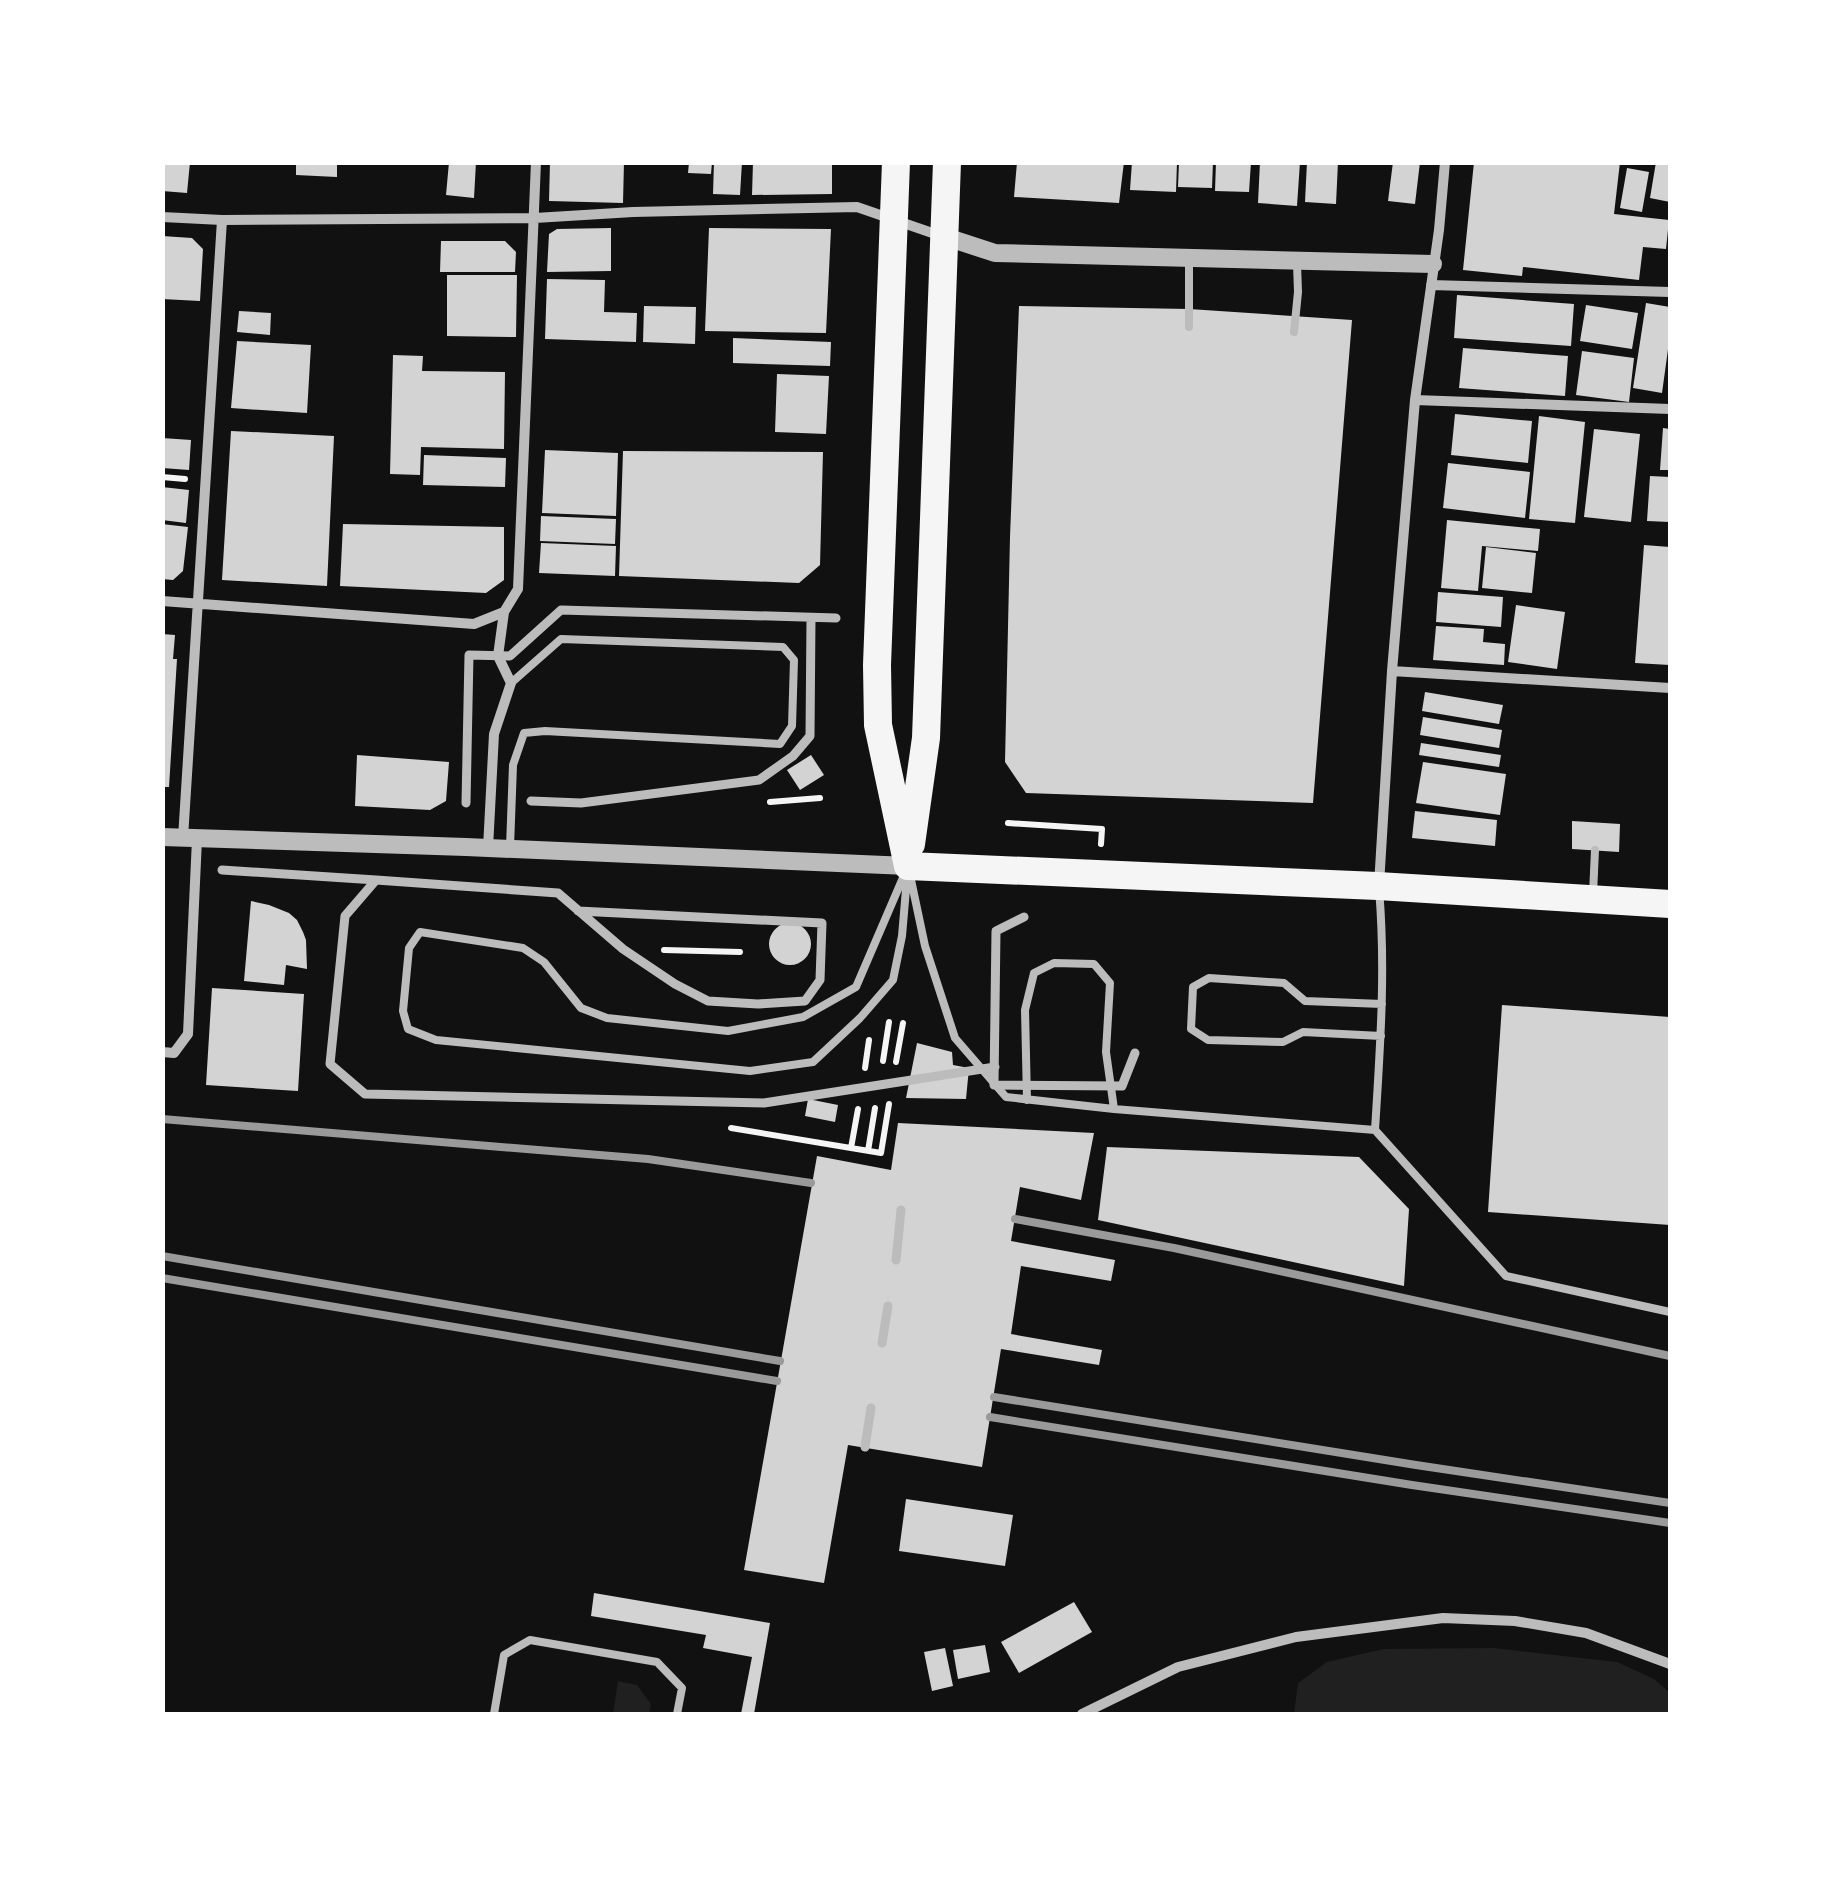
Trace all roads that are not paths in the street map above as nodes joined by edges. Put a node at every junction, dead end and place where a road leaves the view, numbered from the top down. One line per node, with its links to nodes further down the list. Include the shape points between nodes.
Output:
1 (536, 162): 6 (street)
2 (896, 162): 8 (highway)
3 (947, 162): 9 (highway)
4 (1445, 162): 12 (street)
5 (162, 217): 7 (street)
6 (535, 218): 7 (street); 8 (street, via 857,207); 21 (street, via 518,590)
7 (222, 220): 20 (street)
8 (894, 220): 9 (street); 35 (highway, via 878,725)
9 (946, 237): 10 (street, via 995,253); 35 (highway, via 926,738)
10 (1189, 256): 11 (street); 15 (lane)
11 (1297, 259): 12 (street); 16 (lane)
12 (1433, 264): 13 (street)
13 (1430, 284): 14 (street); 17 (street)
14 (1670, 292)
15 (1189, 327)
16 (1294, 332)
17 (1415, 400): 18 (street); 25 (street)
18 (1670, 410)
19 (162, 601): 20 (street)
20 (198, 604): 21 (street, via 474,624); 31 (street)
21 (504, 612): 24 (street)
22 (811, 618): 23 (street); 24 (street, via 561,610 510,656); 28 (street, via 810,736 759,780 581,803)
23 (836, 618)
24 (498, 656): 26 (street); 29 (street, via 468,655)
25 (1392, 671): 27 (street); 38 (street)
26 (511, 683): 32 (street, via 494,734); 33 (lane, via 561,639 783,647 794,660 792,726 780,744 524,733 513,765)
27 (1670, 688)
28 (531, 801)
29 (466, 803)
30 (162, 837): 31 (street)
31 (190, 838): 32 (street); 45 (street, via 188,1034 174,1053)
32 (488, 848): 33 (street)
33 (510, 850): 35 (street)
34 (1595, 850): 39 (lane)
35 (908, 866): 35 (lane, via 893,980 813,1062 750,1072 436,1040 408,1029 403,1011 409,948 420,932 523,948 544,962 581,1008 608,1018 728,1032 803,1017 856,987); 38 (highway); 48 (lane, via 940,998 955,1038)
36 (222, 870): 37 (street)
37 (376, 880): 41 (street, via 558,894); 48 (street, via 345,916 330,1064 365,1094 764,1103)
38 (1378, 886): 39 (highway); 43 (lane)
39 (1593, 899): 40 (highway)
40 (1670, 904)
41 (578, 911): 41 (street, via 822,923 820,980 805,1000 708,1001 623,949)
42 (1024, 917): 47 (street, via 996,931)
43 (1382, 1004): 44 (lane); 44 (lane, via 1305,1000 1284,983 1208,978 1193,987 1192,1029 1208,1040 1283,1042 1303,1032)
44 (1381, 1036): 51 (lane)
45 (162, 1052)
46 (1135, 1053): 47 (street, via 1122,1086 994,1085)
47 (994, 1067): 48 (street)
48 (981, 1069): 49 (lane, via 1006,1098)
49 (1027, 1100): 50 (lane); 50 (lane, via 1026,1010 1034,973 1054,962 1094,964 1110,983 1106,1052)
50 (1114, 1109): 51 (lane)
51 (1375, 1130): 55 (lane, via 1506,1276)
52 (901, 1210): 53 (street)
53 (896, 1260)
54 (888, 1306): 56 (street)
55 (1670, 1312)
56 (882, 1343)
57 (872, 1408): 58 (street)
58 (866, 1447)
59 (1670, 1664): 62 (street, via 1586,1633 1443,1618 1296,1637 1178,1667)
60 (494, 1714): 61 (lane, via 504,1655 530,1640 657,1662 682,1688)
61 (677, 1714)
62 (1082, 1714)

